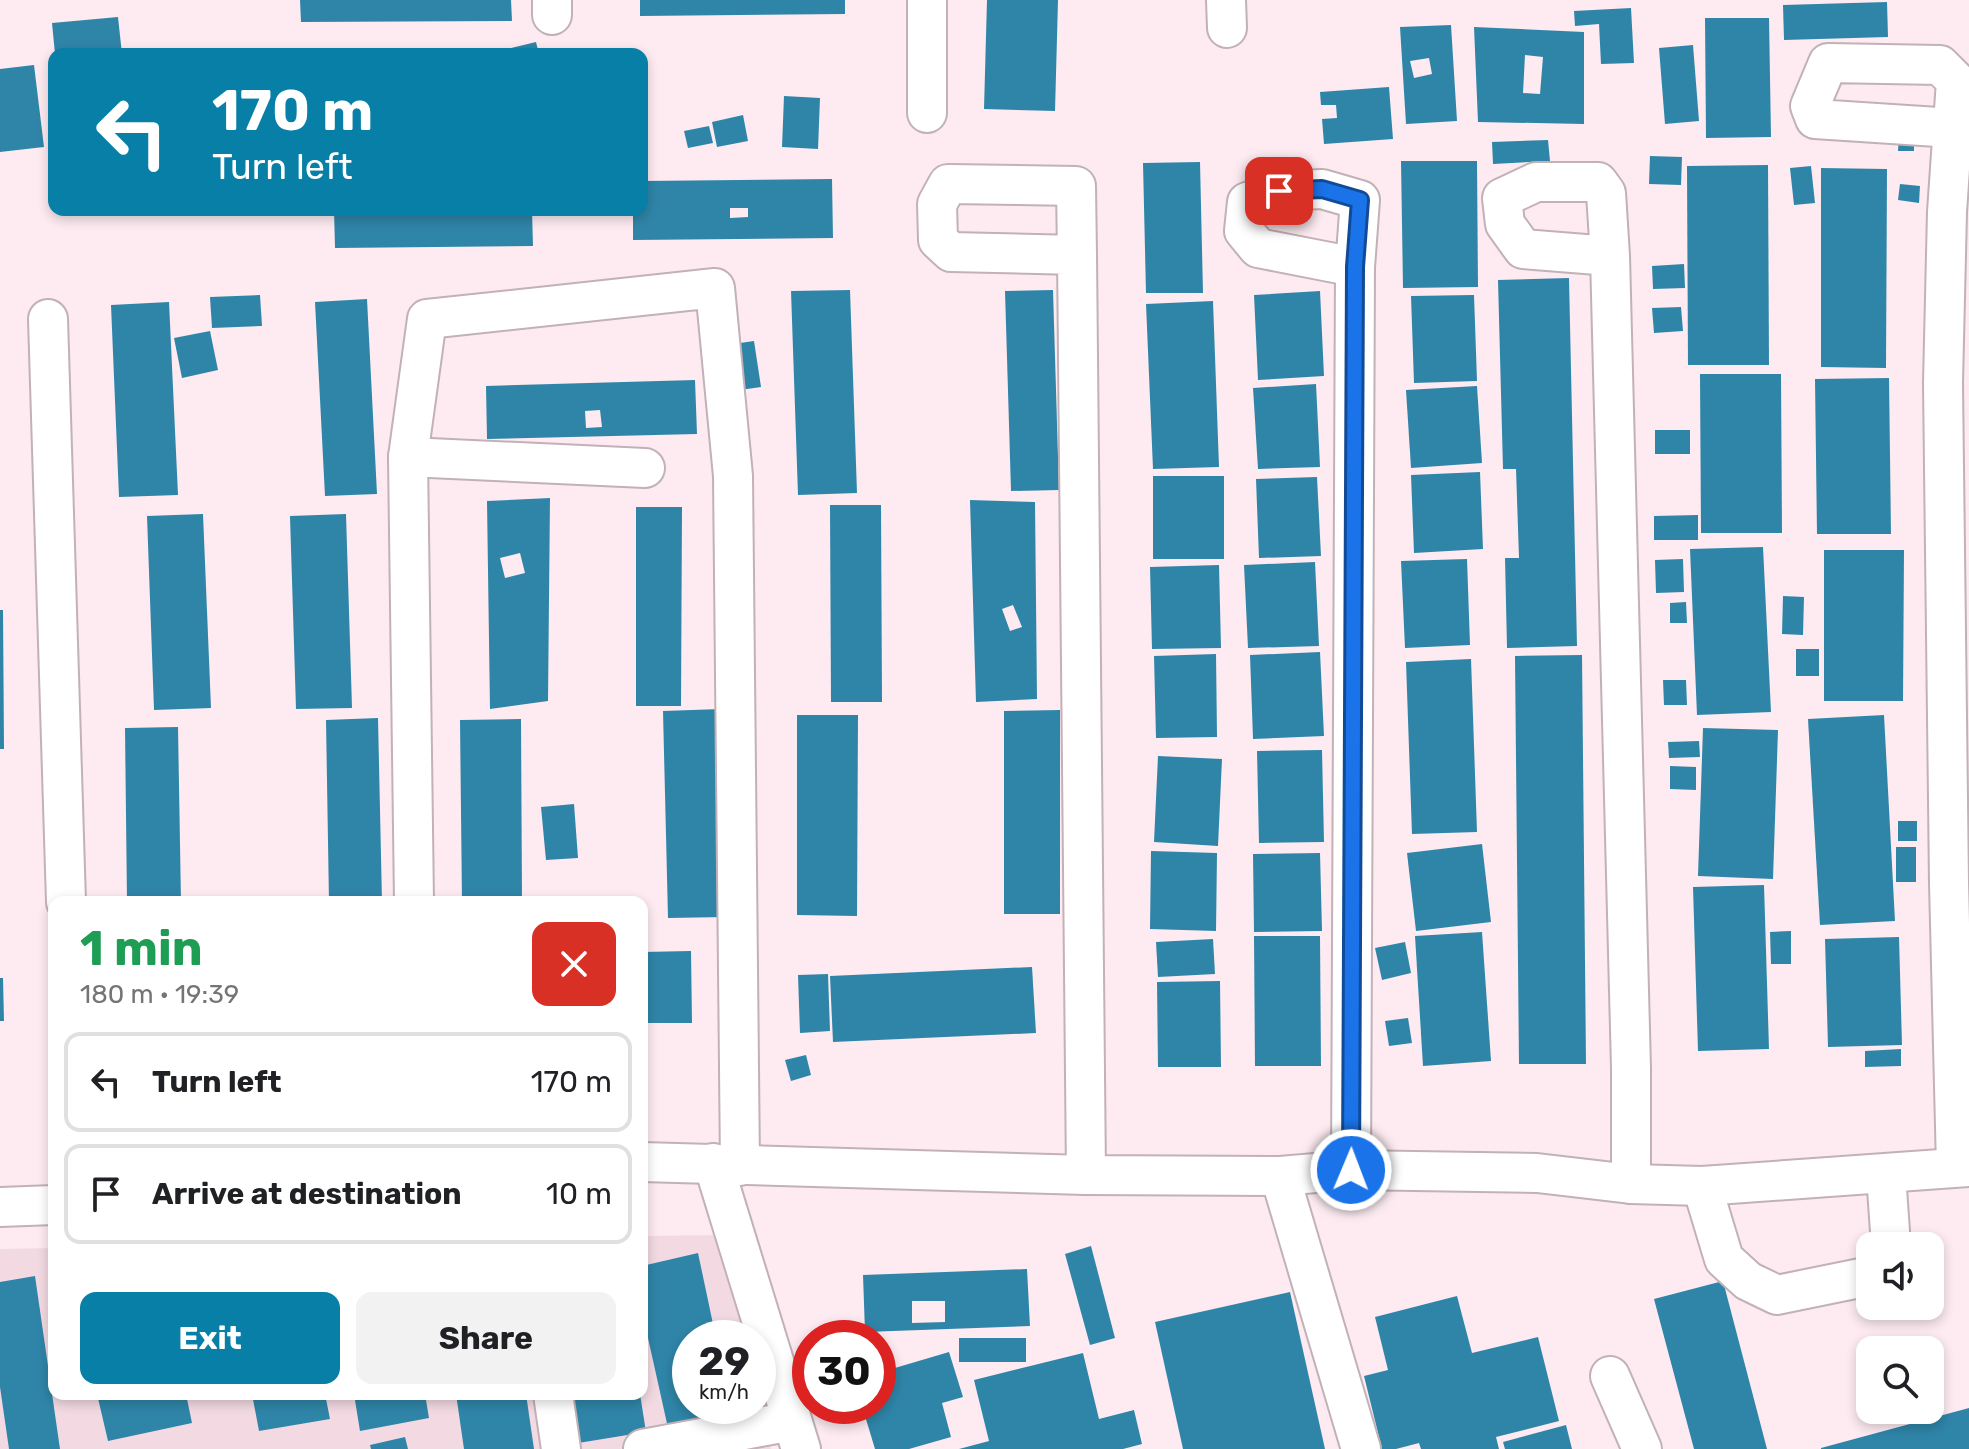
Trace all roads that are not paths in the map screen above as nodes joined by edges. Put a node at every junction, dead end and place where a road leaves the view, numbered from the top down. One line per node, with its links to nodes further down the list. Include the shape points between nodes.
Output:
1 (927, 0): 2 (street)
2 (927, 113)
3 (1953, 128): 14 (street, via 1943,383 1949,883)
4 (1077, 255): 17 (street)
5 (1610, 256): 19 (street)
6 (1355, 267): 15 (street)
7 (48, 319): 10 (street)
8 (408, 457): 9 (street); 11 (street); 13 (street, via 427,319 715,288 733,476)
9 (645, 468)
10 (66, 896)
11 (414, 896)
12 (648, 1162): 13 (street)
13 (727, 1165): 17 (street); 27 (street)
14 (1963, 1167): 16 (street)
15 (1351, 1170): 18 (street); 19 (street, via 1537,1173)
16 (1886, 1174): 20 (street); 23 (street)
17 (1086, 1175): 18 (street)
18 (1280, 1176): 30 (street)
19 (1631, 1184): 20 (street)
20 (1702, 1186): 24 (street, via 1724,1259 1748,1281 1777,1295)
21 (48, 1205): 22 (street)
22 (0, 1207)
23 (1890, 1232)
24 (1856, 1279)
25 (1610, 1376): 31 (street)
26 (554, 1400): 28 (street)
27 (797, 1435): 29 (street)
28 (561, 1449)
29 (643, 1449)
30 (1361, 1449)
31 (1642, 1449)

